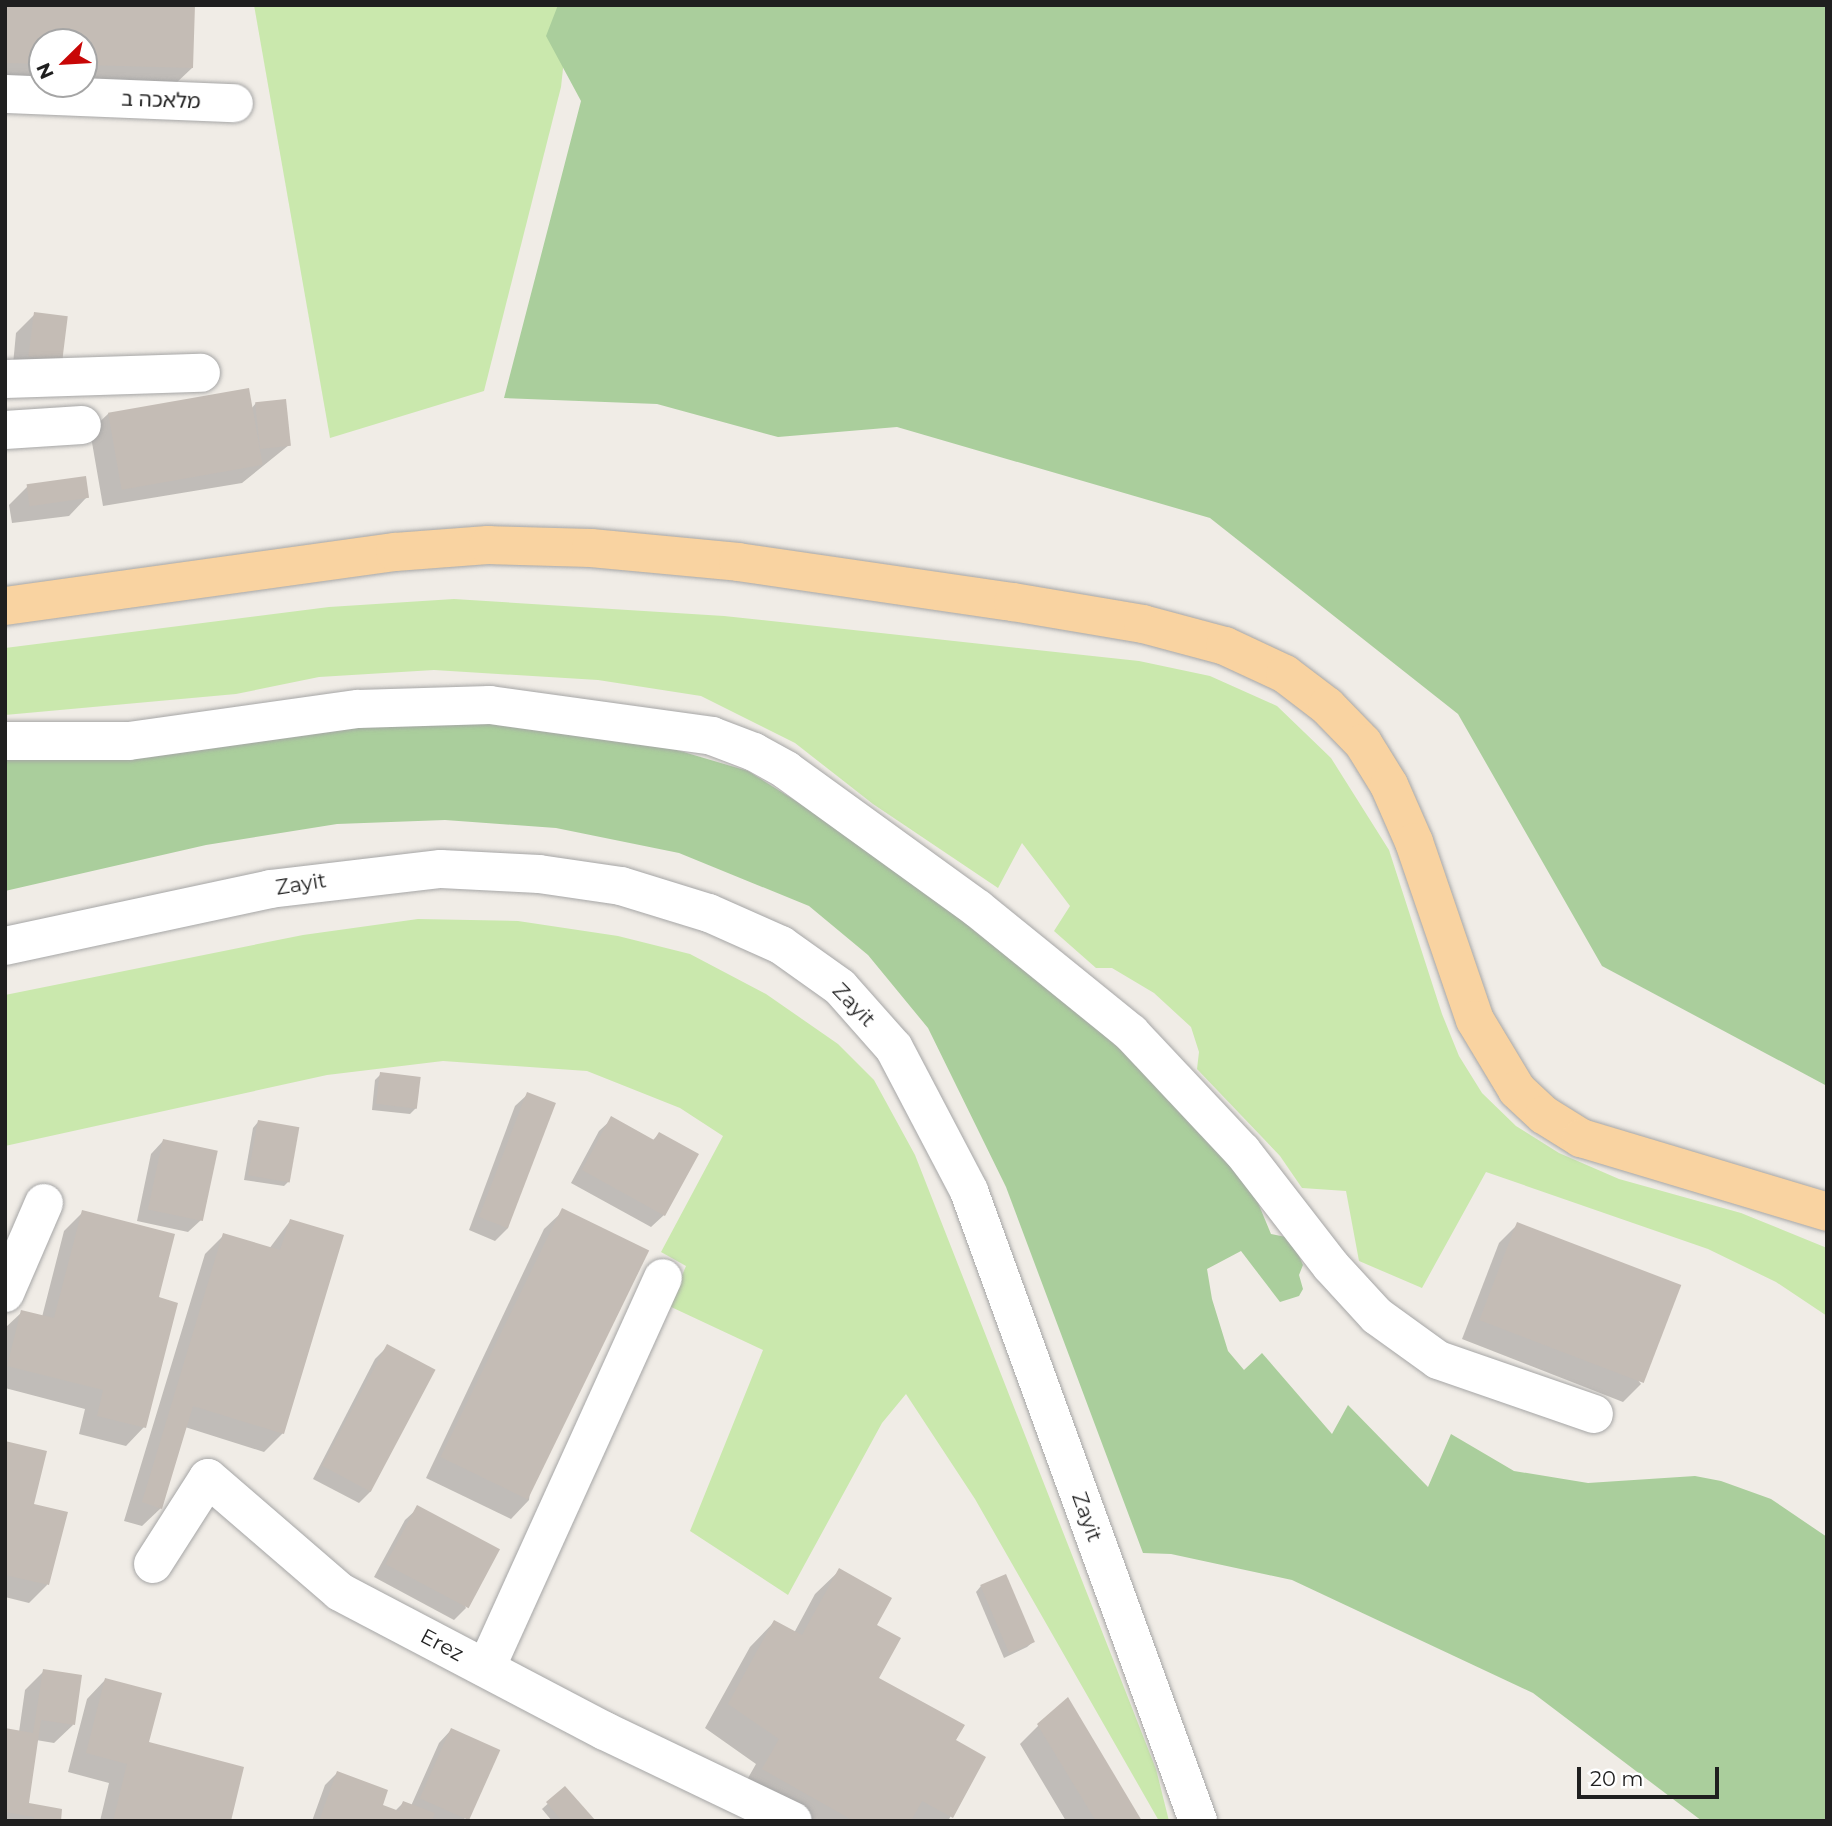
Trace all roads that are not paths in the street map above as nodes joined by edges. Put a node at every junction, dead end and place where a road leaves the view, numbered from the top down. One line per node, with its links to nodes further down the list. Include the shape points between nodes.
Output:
1 (5, 94): 2 (street, מלאכה ב)
2 (234, 103)
3 (201, 373): 4 (street)
4 (5, 379)
5 (5, 388): 7 (street)
6 (82, 425): 7 (street)
7 (6, 430)
8 (5, 606): 12 (main road, via 395,552 488,544 738,562 1143,624 1225,646 1284,674 1327,706 1363,743 1389,785 1414,842 1475,1020 1517,1090 1544,1115 1581,1138)
9 (5, 741): 15 (street, via 129,741 358,709 490,705 712,736 754,752 786,770 978,909 1131,1033 1242,1152 1331,1266 1377,1316 1438,1360)
10 (5, 946): 19 (street, Zayit, via 270,889 356,876 453,870 539,874 621,886 709,913 781,945 840,987 894,1048 969,1191)
11 (44, 1203): 14 (street)
12 (1827, 1212)
13 (663, 1278): 17 (street)
14 (5, 1293)
15 (1594, 1414)
16 (153, 1564): 17 (street, Erez, via 208,1478 340,1592)
17 (486, 1668): 18 (street, Erez)
18 (793, 1821)
19 (1198, 1821)

